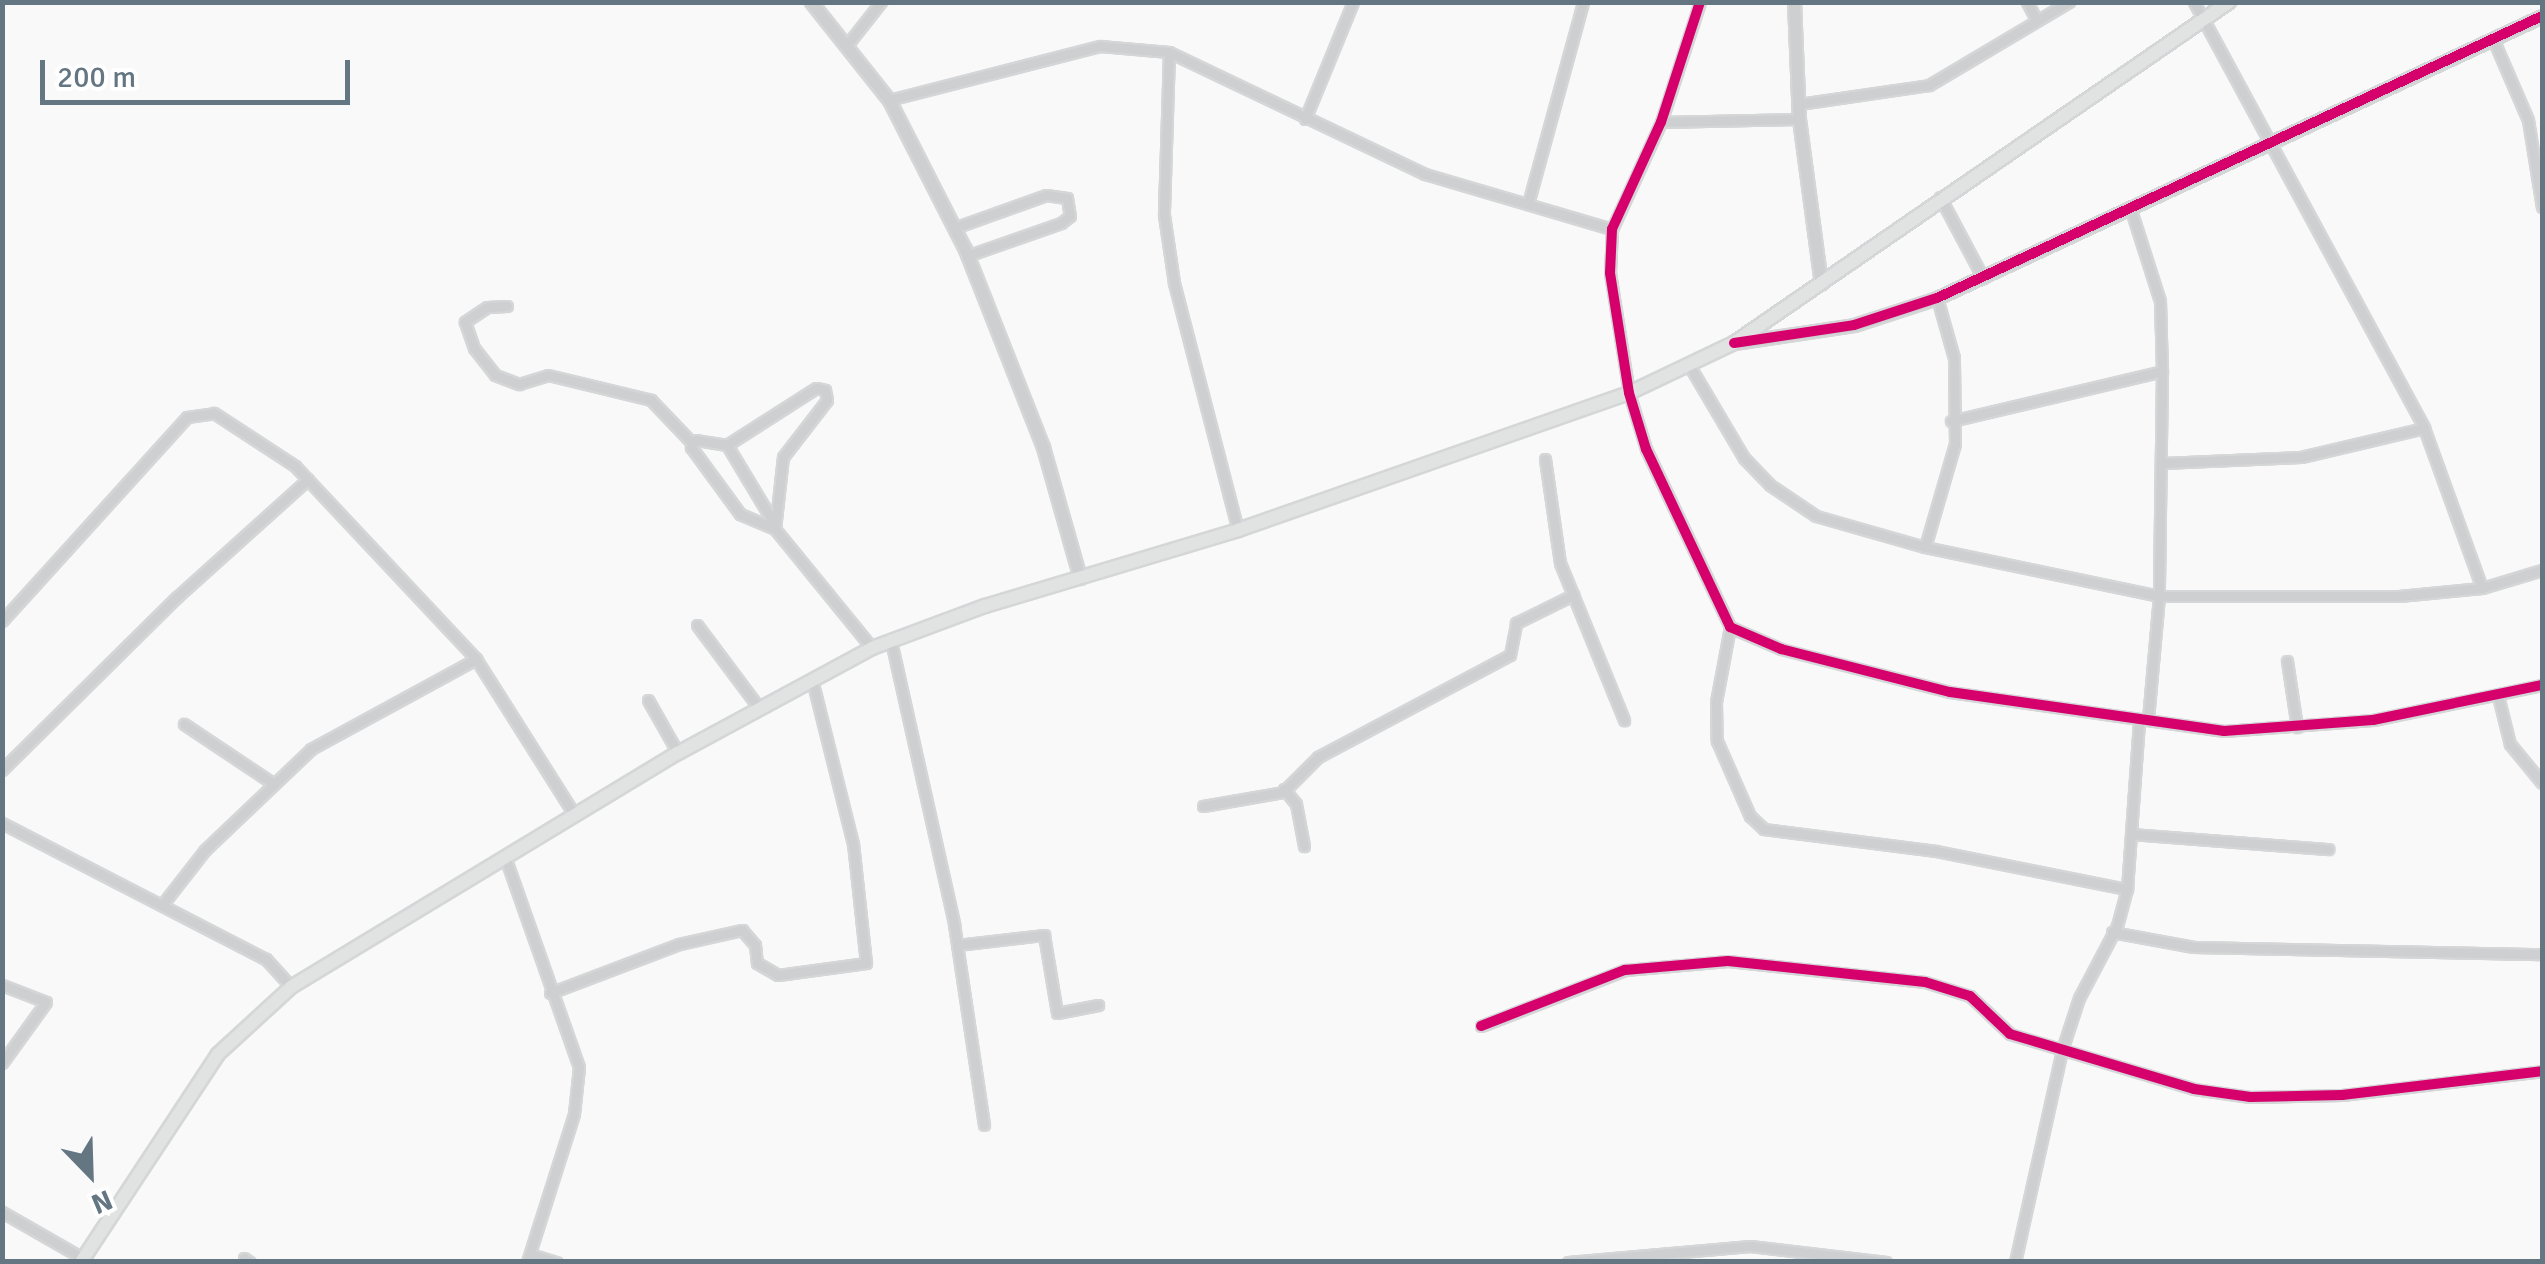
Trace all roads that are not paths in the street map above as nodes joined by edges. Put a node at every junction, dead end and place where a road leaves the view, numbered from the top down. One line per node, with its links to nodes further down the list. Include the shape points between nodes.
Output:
1 (811, 2): 15 (street)
2 (882, 2): 15 (street)
3 (1353, 2): 19 (street)
4 (1584, 2): 24 (street)
5 (1700, 2): 21 (street)
6 (1794, 2): 18 (street)
7 (2027, 2): 12 (street)
8 (2069, 2): 12 (street)
9 (2194, 2): 13 (street)
10 (2228, 2): 13 (main road)
11 (2542, 16): 14 (street)
12 (2036, 20): 18 (street, via 1929,85)
13 (2203, 20): 22 (street); 23 (main road)
14 (2493, 40): 22 (street); 26 (street, via 2528,120)
15 (847, 45): 17 (street)
16 (1169, 52): 17 (street, via 1100,46); 19 (street); 46 (street, via 1169,249)
17 (889, 100): 27 (street)
18 (1799, 104): 20 (street)
19 (1305, 119): 24 (street, via 1425,174)
20 (1798, 119): 21 (street); 31 (street)
21 (1661, 122): 28 (street)
22 (2274, 138): 25 (street); 39 (street)
23 (1940, 197): 30 (street); 31 (main road)
24 (1530, 200): 28 (street)
25 (2130, 207): 30 (street); 36 (street, via 2160,301)
26 (2542, 207)
27 (954, 228): 29 (street); 29 (street, via 1046,195 1067,198 1070,216 1061,223)
28 (1612, 229): 37 (street, via 1613,314)
29 (967, 256): 49 (street, via 1043,447)
30 (1984, 278): 32 (street)
31 (1821, 284): 34 (main road)
32 (1937, 298): 34 (street, via 1854,325); 38 (street, via 1956,382)
33 (507, 306): 40 (street, via 487,307 465,322 474,348 495,374 519,384 548,375 651,400)
34 (1734, 343): 35 (main road)
35 (1689, 365): 37 (main road); 47 (street, via 1744,458 1770,485 1816,516)
36 (2162, 371): 38 (street); 43 (street)
37 (1629, 394): 46 (main road); 55 (street, via 1646,448)
38 (1951, 421): 47 (street, via 1954,460)
39 (2424, 428): 43 (street, via 2301,457); 50 (street)
40 (692, 443): 41 (street); 45 (street, via 740,514)
41 (726, 446): 45 (street); 45 (street, via 816,388 825,390 828,400 782,457)
42 (1545, 459): 51 (street, via 1548,506)
43 (2163, 463): 52 (street)
44 (308, 479): 53 (street, via 226,418 203,411 188,416); 58 (street); 70 (street, via 176,597)
45 (774, 525): 57 (street)
46 (1238, 530): 49 (main road)
47 (1925, 547): 52 (street)
48 (2542, 570): 50 (street)
49 (1080, 578): 56 (main road)
50 (2482, 588): 52 (street, via 2279,600)
51 (1573, 595): 65 (street); 73 (street, via 1516,623 1510,655 1318,757)
52 (2159, 596): 66 (street)
53 (2, 622)
54 (697, 625): 64 (street)
55 (1730, 627): 66 (street, via 1780,649 1950,692); 81 (street, via 1716,702 1717,741 1750,816 1764,829 1936,851)
56 (892, 640): 57 (main road); 84 (street)
57 (872, 648): 60 (main road)
58 (476, 658): 72 (street, via 311,749); 75 (street)
59 (2287, 662): 68 (street)
60 (812, 679): 64 (main road); 88 (street, via 853,844 866,962 778,975 756,963 756,945 742,930 688,942)
61 (2542, 685): 62 (street)
62 (2498, 696): 68 (street, via 2373,720); 71 (street, via 2510,744)
63 (648, 700): 69 (street)
64 (759, 708): 69 (main road)
65 (1624, 720)
66 (2143, 720): 68 (street, via 2224,731); 77 (street)
67 (184, 724): 72 (street)
68 (2296, 726)
69 (678, 753): 75 (main road)
70 (2, 770)
71 (2542, 782)
72 (274, 784): 82 (street, via 206,850)
73 (1284, 789): 74 (street); 78 (street, via 1296,804)
74 (1203, 806)
75 (574, 814): 80 (main road)
76 (2, 823): 82 (street)
77 (2132, 834): 79 (street); 81 (street)
78 (1304, 846)
79 (2328, 849)
80 (505, 857): 87 (main road); 88 (street)
81 (2126, 889): 83 (street)
82 (162, 905): 87 (street, via 266,958)
83 (2112, 932): 85 (street, via 2194,948); 91 (street)
84 (957, 945): 89 (street, via 1044,935 1057,1012); 94 (street)
85 (2542, 954)
86 (2, 985): 92 (street, via 46,1002)
87 (292, 987): 98 (main road, via 218,1054)
88 (550, 993): 97 (street, via 578,1080)
89 (1098, 1005)
90 (1482, 1026): 91 (street, via 1625,970 1728,961 1924,982 1970,996 2010,1034)
91 (2062, 1050): 93 (street, via 2170,1084 2250,1096 2342,1095); 103 (street)
92 (2, 1062)
93 (2542, 1070)
94 (984, 1125)
95 (2, 1212): 98 (street)
96 (1696, 1250): 100 (street); 101 (street); 102 (street, via 1750,1246)
97 (528, 1258): 99 (street)
98 (83, 1260)
99 (557, 1262)
100 (1568, 1262)
101 (1692, 1262)
102 (1886, 1262)
103 (2015, 1262)

